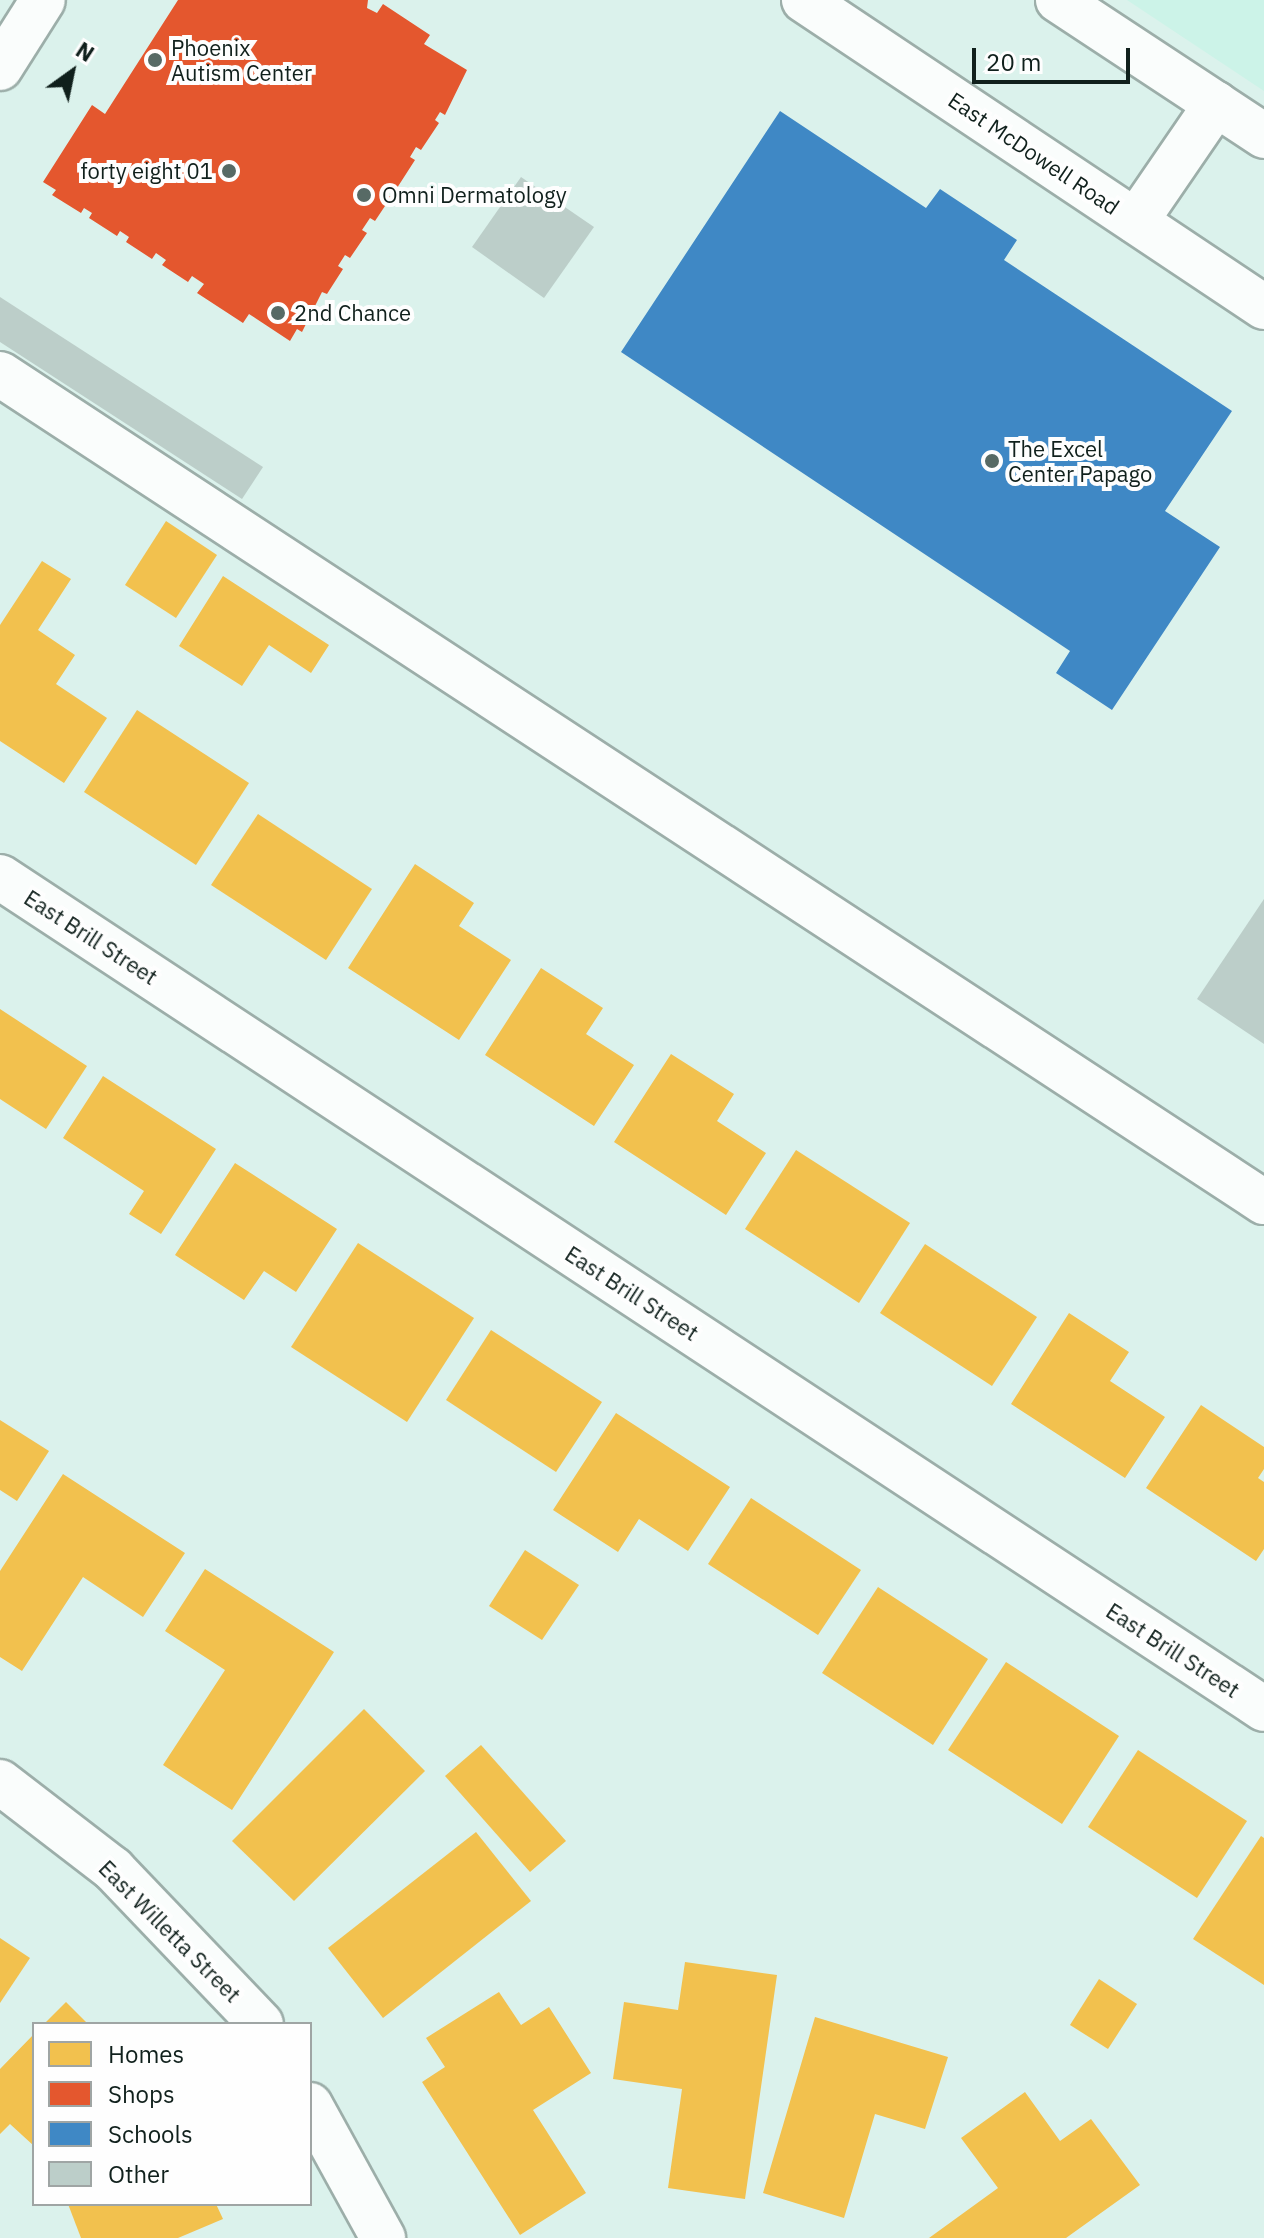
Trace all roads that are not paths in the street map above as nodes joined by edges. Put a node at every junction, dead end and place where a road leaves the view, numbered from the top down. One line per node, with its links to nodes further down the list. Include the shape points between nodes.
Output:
1 (43, 0): 4 (street)
2 (804, 0): 7 (street, East McDowell Road)
3 (1058, 0): 5 (street)
4 (0, 68)
5 (1216, 104): 6 (street); 7 (street)
6 (1264, 136)
7 (1136, 221): 8 (street, East McDowell Road)
8 (1264, 307)
9 (0, 374): 11 (street)
10 (0, 877): 12 (street, East Brill Street)
11 (1264, 1202)
12 (1264, 1709)
13 (0, 1782): 14 (street, East Willetta Street, via 113,1869)
14 (259, 2022)
15 (312, 2109): 16 (street)
16 (383, 2238)

